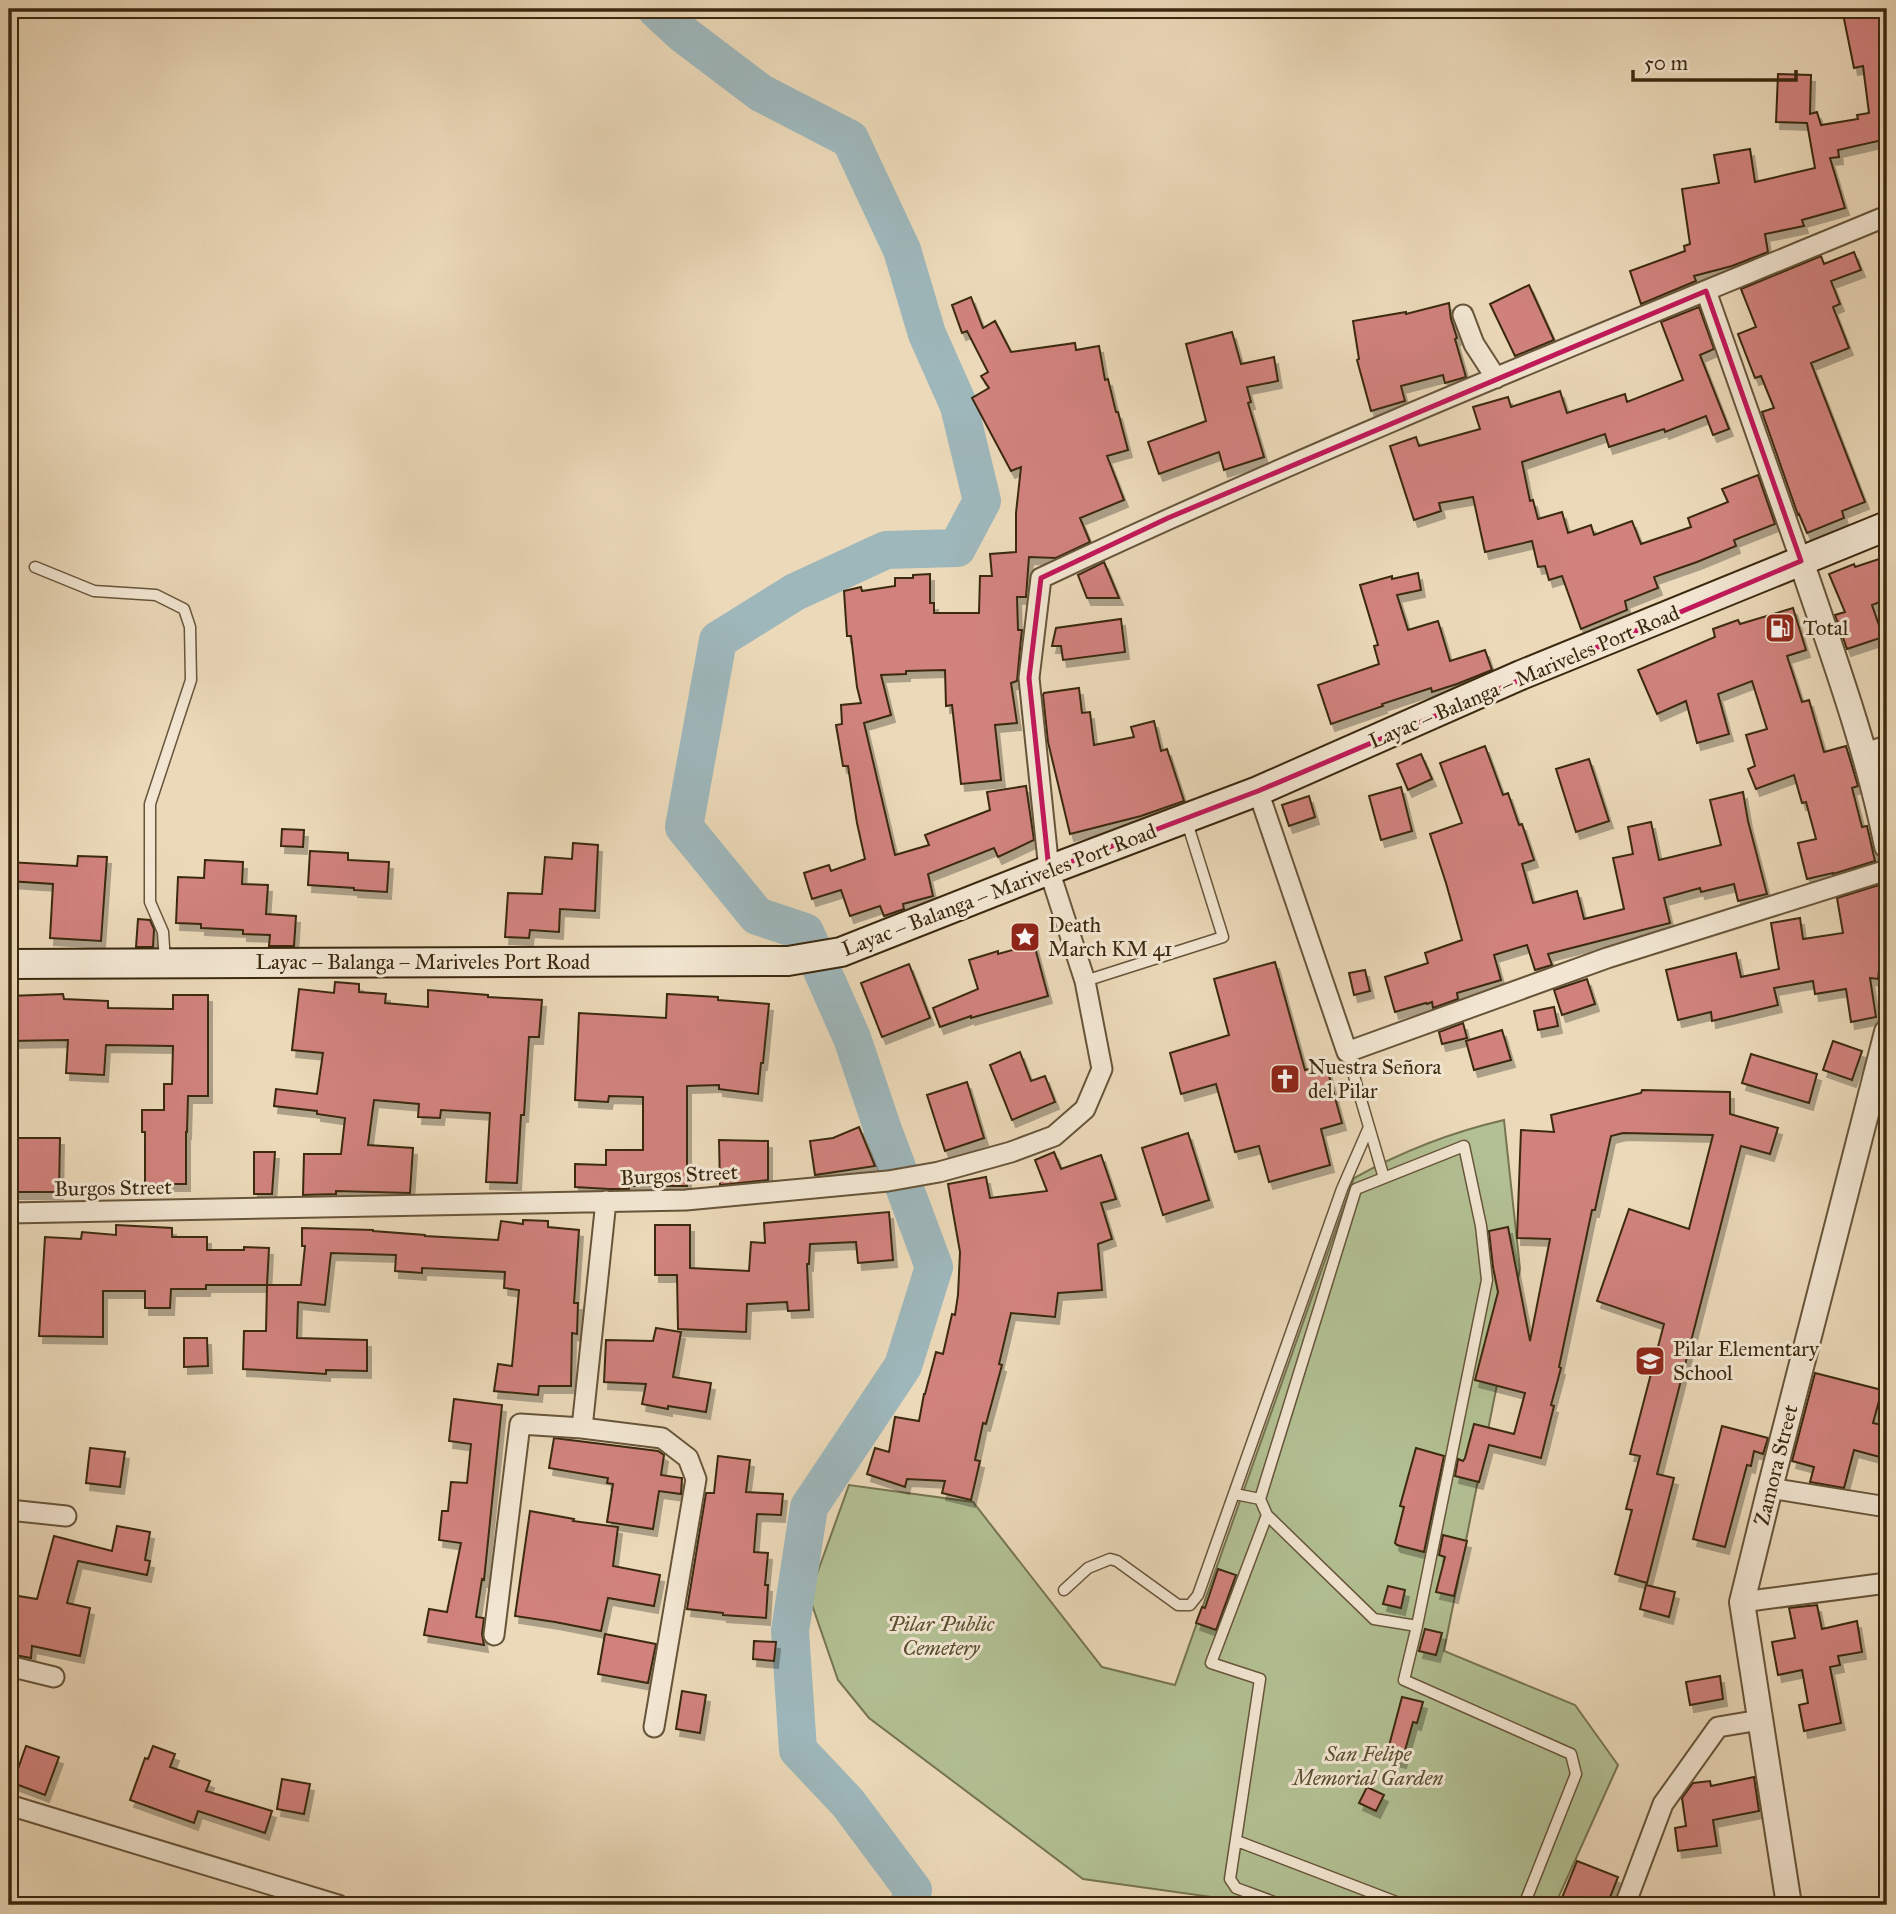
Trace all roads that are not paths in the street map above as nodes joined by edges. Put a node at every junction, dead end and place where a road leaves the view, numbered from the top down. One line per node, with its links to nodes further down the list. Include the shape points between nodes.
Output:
1 (1887, 216): 2 (street)
2 (1706, 291): 4 (street); 6 (street)
3 (1462, 315): 4 (street)
4 (1496, 378): 12 (street, Burgos Street, via 1168,518 1041,578 1029,678)
5 (1887, 526): 6 (main road, Layac – Balanga – Mariveles Port Road)
6 (1801, 561): 8 (street, via 1857,726); 9 (main road, Layac – Balanga – Mariveles Port Road, via 1521,675)
7 (35, 567): 14 (lane, via 94,591 156,595 184,609 190,627 191,680 150,804 150,902 163,932)
8 (1876, 749): 11 (street)
9 (1258, 791): 10 (main road, Layac – Balanga – Mariveles Port Road); 18 (street)
10 (1186, 818): 12 (main road, Layac – Balanga – Mariveles Port Road); 16 (lane, via 1223,937)
11 (1887, 846)
12 (1049, 870): 14 (main road, Layac – Balanga – Mariveles Port Road, via 841,952 788,961); 16 (street, Burgos Street)
13 (1887, 870): 18 (street, via 1607,958)
14 (165, 963): 15 (main road, Layac – Balanga – Mariveles Port Road)
15 (9, 964)
16 (1085, 981): 21 (street, Burgos Street, via 1102,1069 1085,1109 1054,1136 939,1172 888,1181 686,1200)
17 (1887, 1032): 24 (street, Zamora Street)
18 (1347, 1052): 19 (lane)
19 (1369, 1127): 20 (lane); 25 (lane, via 1342,1189)
20 (1384, 1178): 26 (lane, via 1356,1189); 34 (lane, via 1464,1146 1487,1280)
21 (606, 1201): 22 (street, Burgos Street); 23 (street)
22 (9, 1213)
23 (582, 1428): 35 (street, via 520,1424); 39 (street, via 662,1438 688,1458 695,1479)
24 (1770, 1488): 27 (street); 33 (street, Zamora Street)
25 (1235, 1494): 26 (lane); 32 (lane, via 1198,1595 1190,1605 1178,1605 1110,1559 1088,1568)
26 (1261, 1499): 29 (lane)
27 (1887, 1507)
28 (9, 1510): 30 (street)
29 (1267, 1515): 34 (lane, via 1374,1619); 41 (lane, via 1211,1663 1260,1679)
30 (66, 1516)
31 (1887, 1583): 33 (street)
32 (1064, 1590)
33 (1742, 1602): 38 (street, Zamora Street)
34 (1417, 1626): 45 (lane, via 1404,1680 1571,1754 1576,1774)
35 (494, 1634)
36 (9, 1666): 37 (street)
37 (54, 1676)
38 (1760, 1720): 46 (street, via 1718,1727 1695,1757 1662,1804); 47 (street, Zamora Street)
39 (654, 1727)
40 (9, 1805): 42 (street)
41 (1237, 1841): 43 (lane, via 1230,1879 1236,1888); 44 (lane)
42 (338, 1905)
43 (1282, 1905)
44 (1404, 1905)
45 (1524, 1905)
46 (1625, 1905)
47 (1790, 1905)

